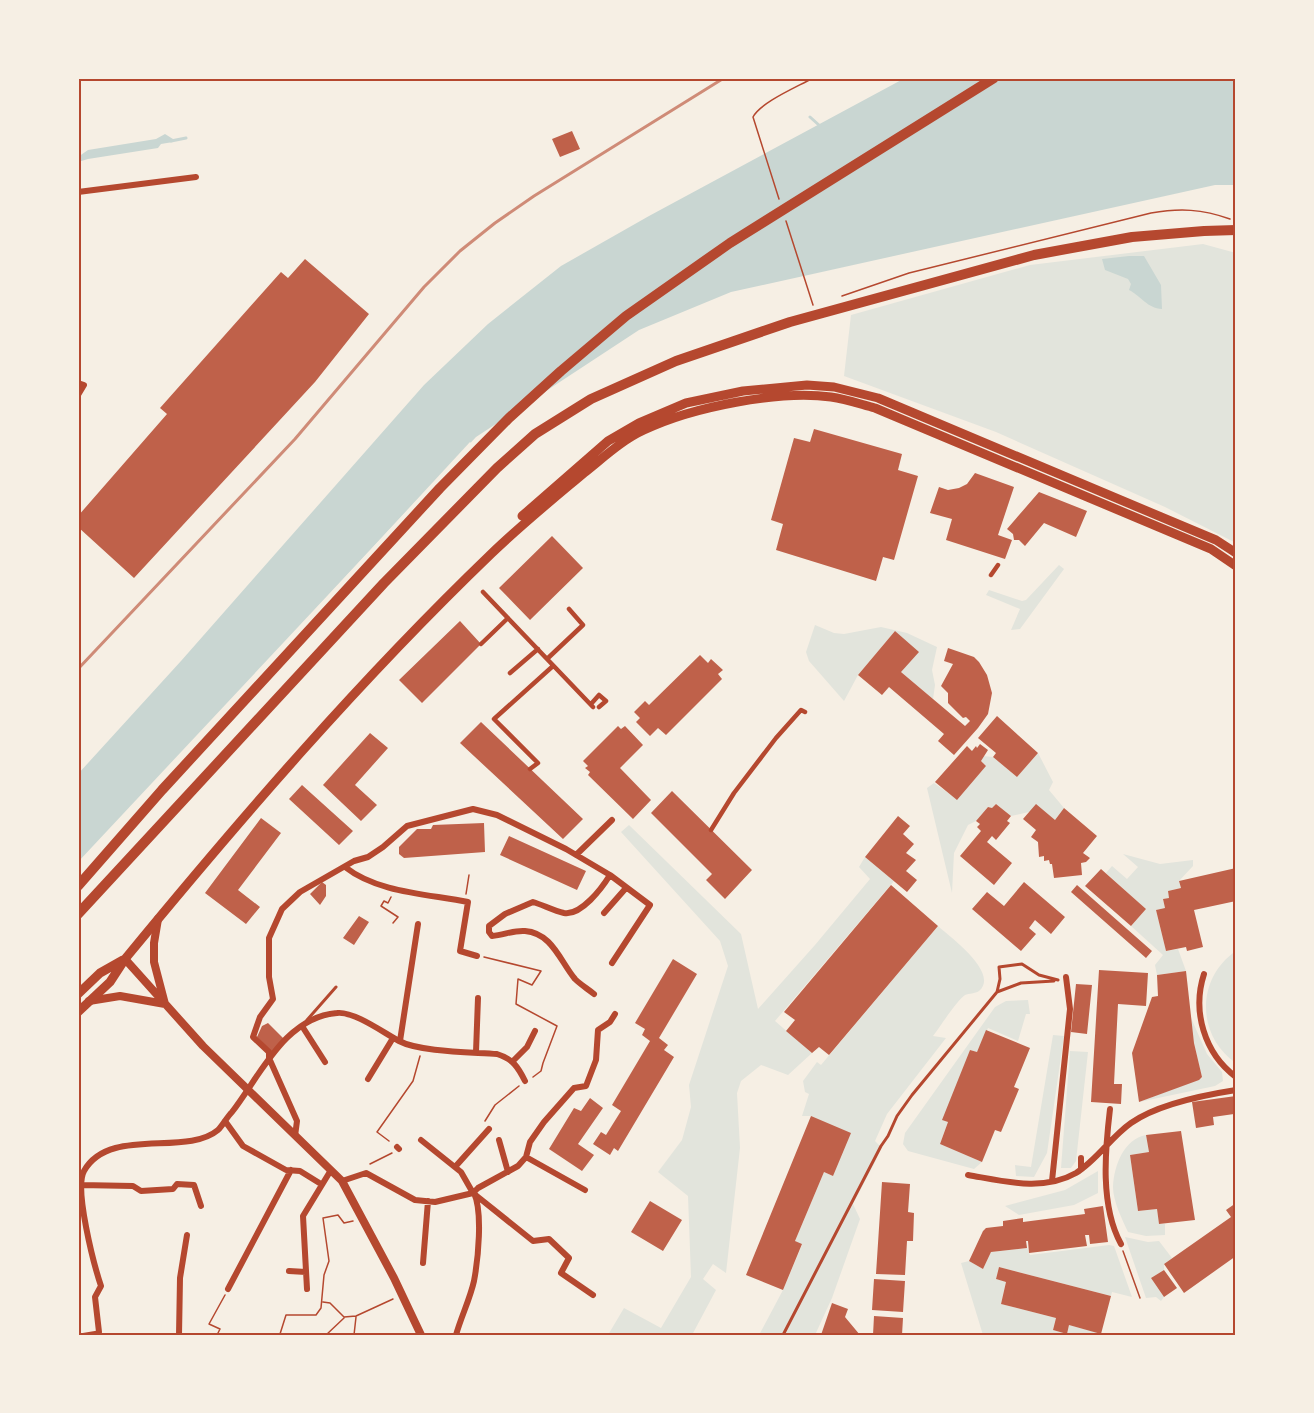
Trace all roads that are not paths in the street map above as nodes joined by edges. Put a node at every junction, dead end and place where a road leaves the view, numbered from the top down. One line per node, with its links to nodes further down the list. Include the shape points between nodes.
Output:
1 (994, 78): 28 (highway, via 722,249 626,316 561,371 440,488)
2 (196, 177): 3 (street)
3 (78, 192)
4 (1236, 231): 31 (highway, via 1132,237 1034,255 790,322 676,362 591,399 535,434 497,468 384,583)
5 (78, 383): 6 (street, via 84,385)
6 (78, 395)
7 (1236, 553): 14 (main road, via 1216,540 878,398 807,385 743,391 686,403 608,441 432,603)
8 (998, 565): 10 (street)
9 (1236, 566): 14 (main road, via 1211,549 874,408 807,395 744,401 689,412 642,431 614,449 524,523)
10 (992, 575)
11 (483, 592): 13 (street)
12 (569, 609): 17 (street, via 583,625)
13 (508, 618): 15 (street); 16 (street)
14 (417, 626): 32 (main road, via 280,775)
15 (481, 644)
16 (538, 649): 17 (street); 19 (street)
17 (547, 659): 18 (street)
18 (554, 666): 20 (street); 22 (street, via 494,719 538,763)
19 (510, 673)
20 (594, 706)
21 (805, 712): 24 (street, via 801,710 776,738 734,792)
22 (530, 769)
23 (612, 820): 25 (street)
24 (711, 830)
25 (576, 855): 26 (street, via 497,814 473,809 407,826 383,847); 27 (street)
26 (345, 867): 34 (street, via 367,880 395,888 468,902 460,951); 52 (street, via 300,892 282,909 269,938 273,999 260,1017 253,1037 269,1052)
27 (610, 875): 29 (street); 42 (street, via 601,890 578,910 567,914 533,902 489,926 492,936 528,931 551,943 577,980)
28 (78, 886)
29 (626, 888): 30 (street); 36 (street, via 650,905)
30 (604, 913)
31 (78, 914)
32 (158, 918): 35 (main road); 45 (street, via 154,962)
33 (418, 924): 50 (street)
34 (477, 956)
35 (125, 959): 41 (main road, via 99,973); 44 (main road, via 110,982); 45 (street)
36 (612, 963)
37 (1204, 974): 55 (street, via 1199,1008 1202,1026 1218,1058)
38 (1066, 977): 76 (street, via 1070,1009)
39 (336, 987): 48 (lane)
40 (997, 992): 40 (lane, via 1021,982 1059,981 1022,964 999,967); 96 (lane, via 897,1116)
41 (78, 994)
42 (594, 994)
43 (478, 998): 51 (street)
44 (89, 1001): 45 (street, via 120,996); 46 (main road)
45 (165, 1004): 58 (street)
46 (78, 1012)
47 (615, 1014): 67 (street, via 598,1030 596,1060 586,1086 574,1088 544,1122 530,1142)
48 (302, 1026): 50 (street, via 339,1012); 52 (street); 54 (street)
49 (535, 1031): 53 (street, via 527,1047)
50 (397, 1040): 51 (street, via 413,1047); 56 (street)
51 (476, 1052): 53 (street, via 497,1054)
52 (269, 1058): 58 (street); 63 (street, via 297,1120)
53 (513, 1061): 57 (street)
54 (325, 1062)
55 (1236, 1077)
56 (368, 1079)
57 (525, 1081)
58 (248, 1090): 61 (street); 63 (street)
59 (1236, 1090): 66 (street, via 1155,1111 1131,1124)
60 (1110, 1108): 66 (street)
61 (225, 1121): 71 (street, via 243,1146); 77 (street, via 202,1139 130,1144 99,1156 84,1171)
62 (489, 1129): 69 (street)
63 (296, 1136): 72 (street)
64 (421, 1140): 69 (street)
65 (499, 1140): 73 (street)
66 (1106, 1148): 70 (street); 84 (street, via 1106,1186)
67 (526, 1156): 73 (street); 79 (street)
68 (1081, 1158): 70 (street)
69 (455, 1167): 80 (street)
70 (1081, 1168): 76 (street)
71 (291, 1170): 78 (street); 88 (street)
72 (331, 1170): 75 (street); 78 (street)
73 (508, 1172): 80 (street)
74 (968, 1175): 76 (street, via 1022,1184)
75 (342, 1181): 81 (street, via 366,1173 415,1200); 94 (street)
76 (1052, 1181)
77 (79, 1184): 82 (street, via 133,1186 141,1191 194,1185); 91 (street, via 89,1246 101,1286 95,1297)
78 (321, 1184): 87 (street, via 303,1216)
79 (585, 1190)
80 (473, 1193): 81 (street); 90 (street, via 532,1241 549,1239 570,1258 561,1273); 95 (street, via 479,1203 477,1254 473,1282)
81 (428, 1201): 85 (street)
82 (201, 1206)
83 (187, 1235): 93 (street, via 180,1278)
84 (1121, 1244)
85 (423, 1263)
86 (289, 1271): 87 (street)
87 (306, 1272): 89 (street)
88 (228, 1289)
89 (307, 1289)
90 (593, 1295)
91 (99, 1332): 92 (lane)
92 (80, 1335)
93 (179, 1335)
94 (421, 1335)
95 (456, 1335)
96 (783, 1335)

